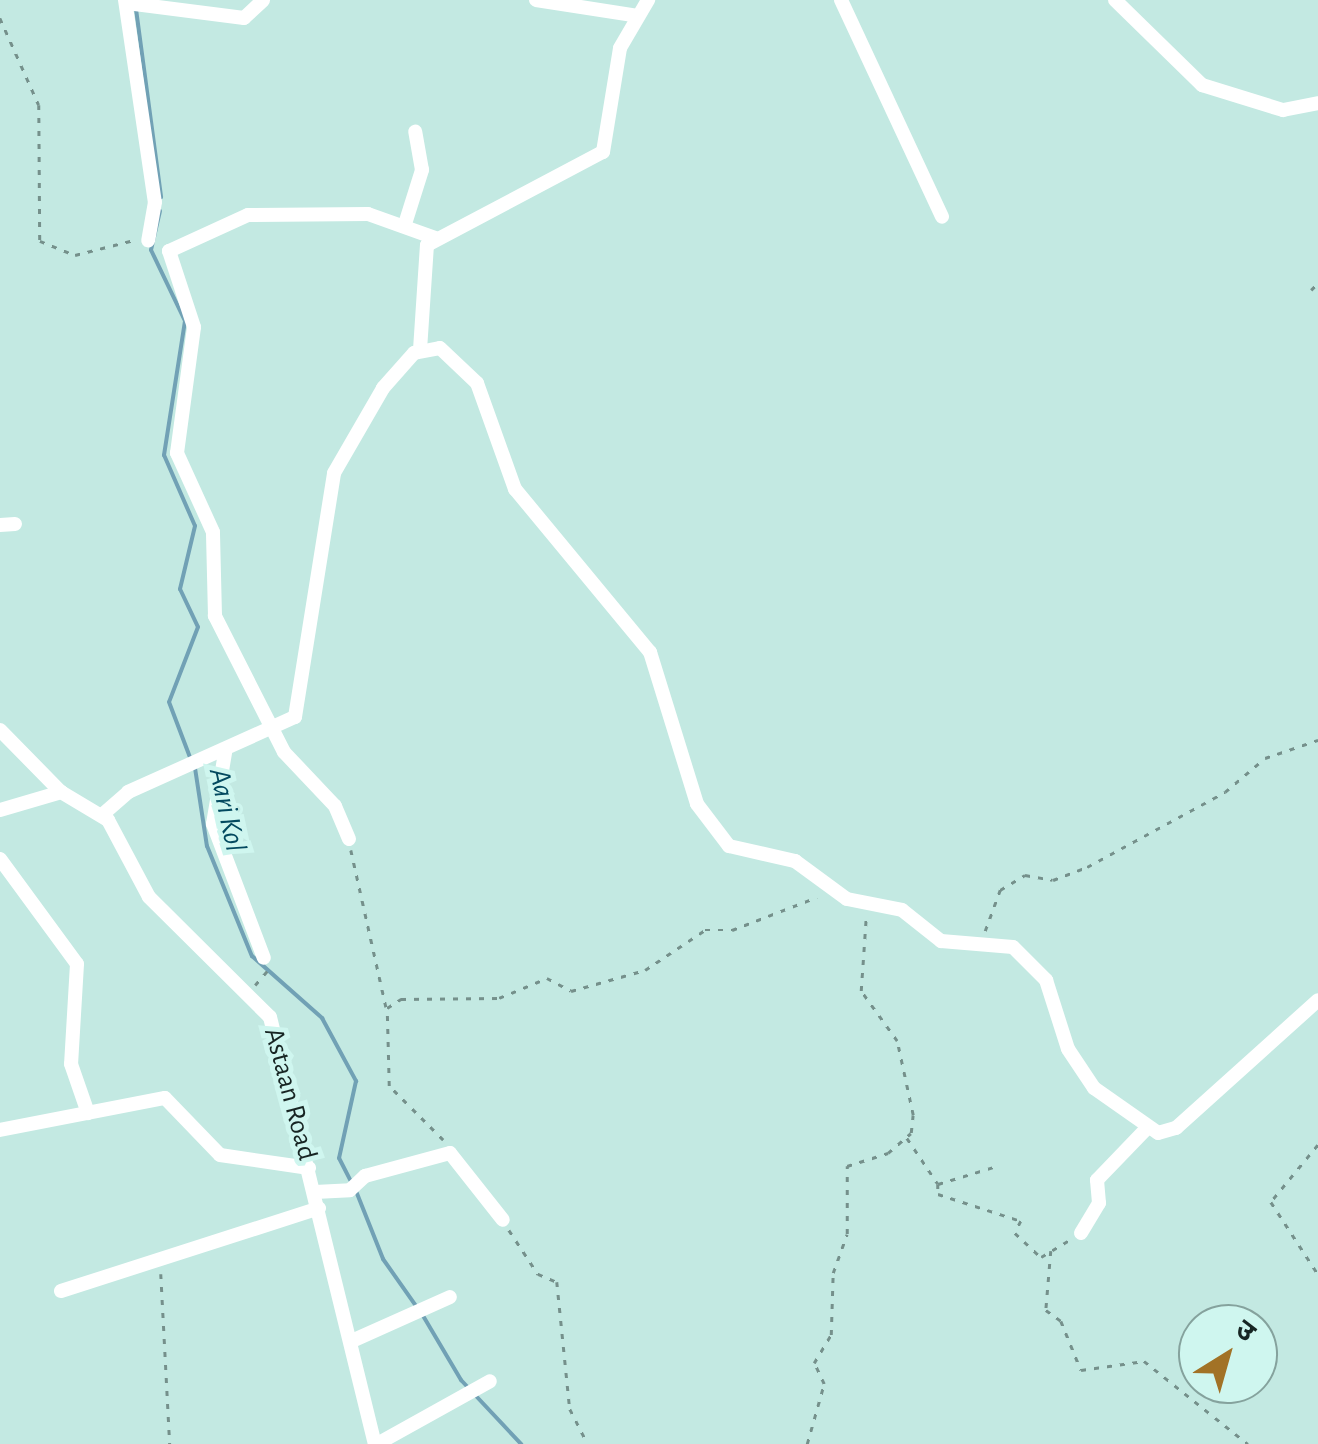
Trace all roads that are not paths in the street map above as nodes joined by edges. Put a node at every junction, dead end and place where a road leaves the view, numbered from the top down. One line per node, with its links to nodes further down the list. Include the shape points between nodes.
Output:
1 (262, 0): 6 (street, via 244,18)
2 (536, 0): 7 (street)
3 (648, 0): 7 (street)
4 (840, 0): 10 (street)
5 (1115, 0): 8 (street, via 1202,84 1282,110)
6 (131, 2): 13 (street, via 154,202)
7 (638, 16): 12 (street, via 620,48 603,152)
8 (1318, 104)
9 (415, 132): 11 (street, via 422,170)
10 (942, 217)
11 (405, 224): 12 (street); 16 (street, via 333,212 284,222 237,216 169,251 194,327 177,453 213,532 216,616)
12 (435, 238): 14 (street, via 420,263)
13 (148, 240)
14 (420, 350): 16 (street, via 367,409 334,473 302,701); 26 (street, via 446,350 468,368 515,489 650,652 716,835 739,850 796,861 853,901 902,910 941,942 1004,942 1034,965 1076,1062)
15 (0, 730): 18 (street)
16 (276, 733): 17 (street); 21 (street, via 302,780 335,806)
17 (225, 753): 20 (street, via 173,772); 23 (street, via 212,824)
18 (61, 792): 19 (street); 20 (street)
19 (0, 810)
20 (102, 815): 28 (street, Astaan Road, via 149,897 270,1017)
21 (349, 839)
22 (0, 858): 25 (street, via 77,964 71,1064)
23 (264, 958)
24 (1318, 1000): 26 (street, via 1176,1128)
25 (88, 1113): 27 (street); 28 (street, via 165,1098 220,1154)
26 (1146, 1129): 32 (street, via 1097,1180 1100,1203)
27 (0, 1130)
28 (310, 1168): 29 (street, Astaan Road)
29 (315, 1192): 30 (street, Astaan Road); 31 (street, via 356,1187 443,1153 456,1157)
30 (319, 1208): 33 (street); 35 (street, Astaan Road)
31 (503, 1220)
32 (1080, 1233)
33 (61, 1291)
34 (450, 1297): 35 (street)
35 (354, 1340): 37 (street, Astaan Road)
36 (485, 1384): 37 (street)
37 (376, 1444)

